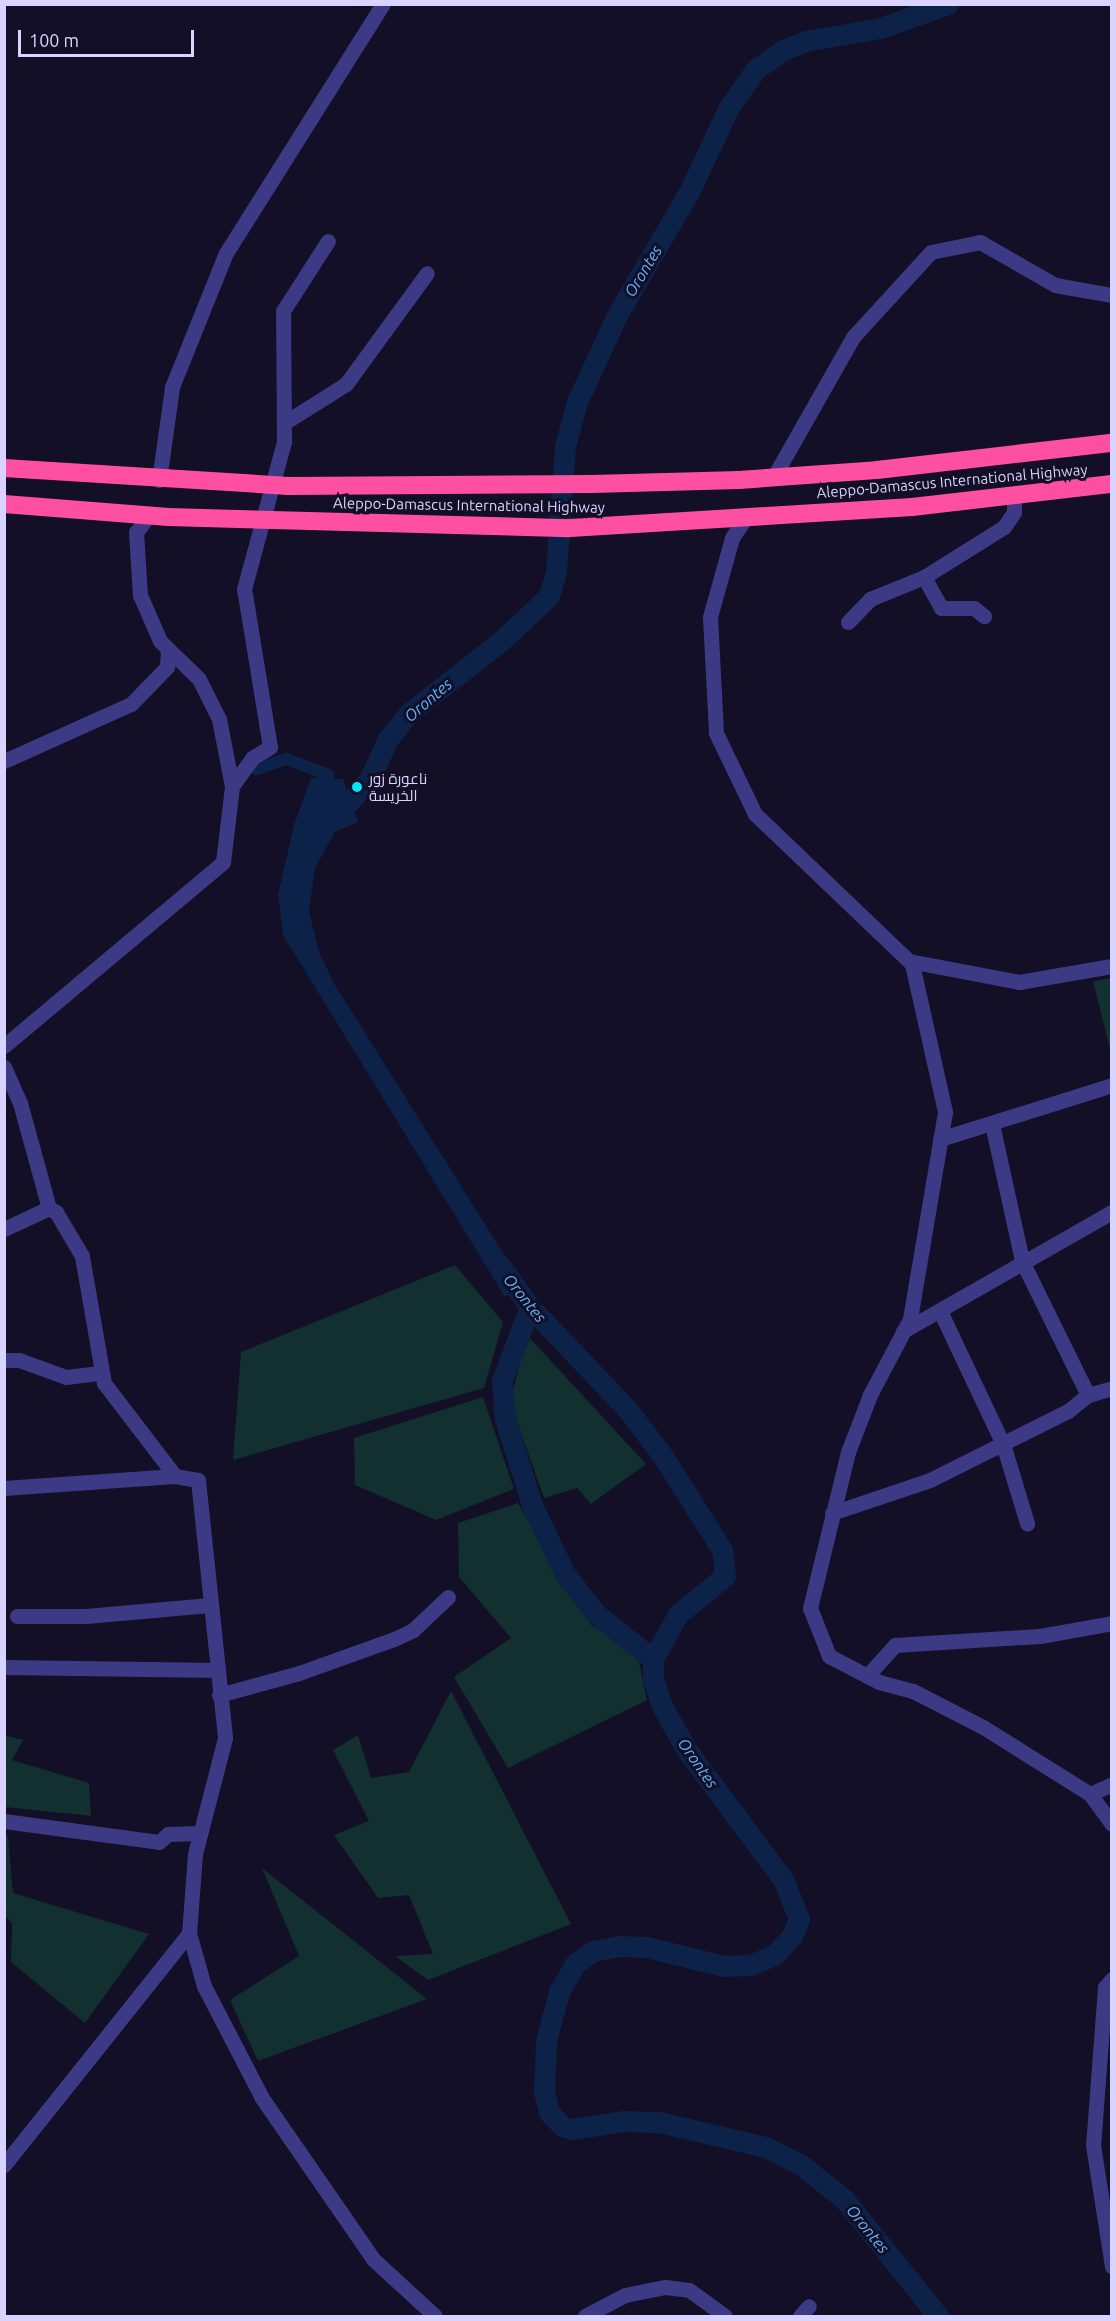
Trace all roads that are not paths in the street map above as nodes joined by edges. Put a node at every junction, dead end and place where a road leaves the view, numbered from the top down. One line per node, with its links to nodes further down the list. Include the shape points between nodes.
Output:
1 (383, 4): 9 (street, via 226,253 172,387)
2 (327, 240): 5 (street, via 283,311)
3 (427, 273): 5 (street, via 346,384)
4 (1112, 295): 8 (street, via 1102,297 1055,285 980,242 931,252 852,337)
5 (284, 423): 11 (street)
6 (1112, 443): 8 (highway, Aleppo-Damascus International Highway)
7 (4, 468): 9 (highway, Aleppo-Damascus International Highway)
8 (773, 478): 11 (highway, Aleppo-Damascus International Highway, via 592,484)
9 (159, 480): 11 (highway, Aleppo-Damascus International Highway)
10 (1112, 484): 12 (highway, Aleppo-Damascus International Highway)
11 (274, 486): 16 (street)
12 (1014, 495): 15 (highway, Aleppo-Damascus International Highway, via 912,507); 17 (street, via 1014,512 1004,527)
13 (4, 504): 14 (highway, Aleppo-Damascus International Highway)
14 (149, 515): 16 (highway, Aleppo-Damascus International Highway); 20 (street, via 136,532 137,577 140,595 160,641)
15 (746, 517): 16 (highway, Aleppo-Damascus International Highway, via 570,528); 23 (street, via 732,538 710,617 716,733 754,814)
16 (265, 520): 22 (street, via 244,589 270,747 252,758)
17 (924, 577): 18 (street, via 941,608 974,608); 19 (street, via 870,599)
18 (984, 616)
19 (848, 622)
20 (168, 649): 21 (street, via 167,667 131,704); 22 (street, via 199,679 219,718)
21 (4, 761)
22 (232, 786): 25 (street, via 223,862)
23 (909, 961): 24 (street, via 1019,982); 29 (street, via 930,1033 945,1112)
24 (1112, 966)
25 (4, 1047)
26 (4, 1067): 30 (street, via 20,1103)
27 (1112, 1085): 28 (street)
28 (992, 1124): 29 (street); 33 (street)
29 (940, 1139): 35 (street, via 909,1319)
30 (49, 1208): 32 (street); 37 (street, via 56,1212 82,1256)
31 (1112, 1212): 33 (street)
32 (4, 1229)
33 (1022, 1261): 34 (street); 39 (street)
34 (941, 1313): 35 (street); 40 (street)
35 (903, 1331): 43 (street, via 870,1395 848,1452)
36 (4, 1359): 37 (street, via 19,1360 66,1377)
37 (100, 1373): 41 (street)
38 (1112, 1388): 39 (street)
39 (1088, 1395): 40 (street, via 1068,1411)
40 (1003, 1444): 43 (street, via 930,1480); 44 (street)
41 (175, 1476): 42 (street); 46 (street, via 198,1480)
42 (4, 1488)
43 (832, 1514): 51 (street, via 810,1608 830,1656)
44 (1027, 1523)
45 (448, 1597): 52 (street, via 413,1630 394,1639 299,1673)
46 (210, 1605): 47 (street, via 86,1616); 50 (street)
47 (18, 1616)
48 (1112, 1623): 51 (street, via 1040,1636 895,1646)
49 (4, 1667): 50 (street)
50 (218, 1670): 52 (street)
51 (867, 1676): 54 (street, via 913,1691 983,1727)
52 (219, 1695): 57 (street, via 225,1738)
53 (1112, 1784): 54 (street)
54 (1090, 1794): 56 (street)
55 (4, 1821): 57 (street, via 159,1842 168,1834)
56 (1112, 1824)
57 (199, 1833): 58 (street)
58 (189, 1933): 60 (street); 62 (street, via 204,1986 261,2098 373,2259)
59 (1112, 1979): 61 (street, via 1105,1987 1093,2145)
60 (4, 2164)
61 (1112, 2266)
62 (435, 2316)
63 (585, 2316): 64 (street, via 626,2295 666,2288 688,2290)
64 (725, 2316)

